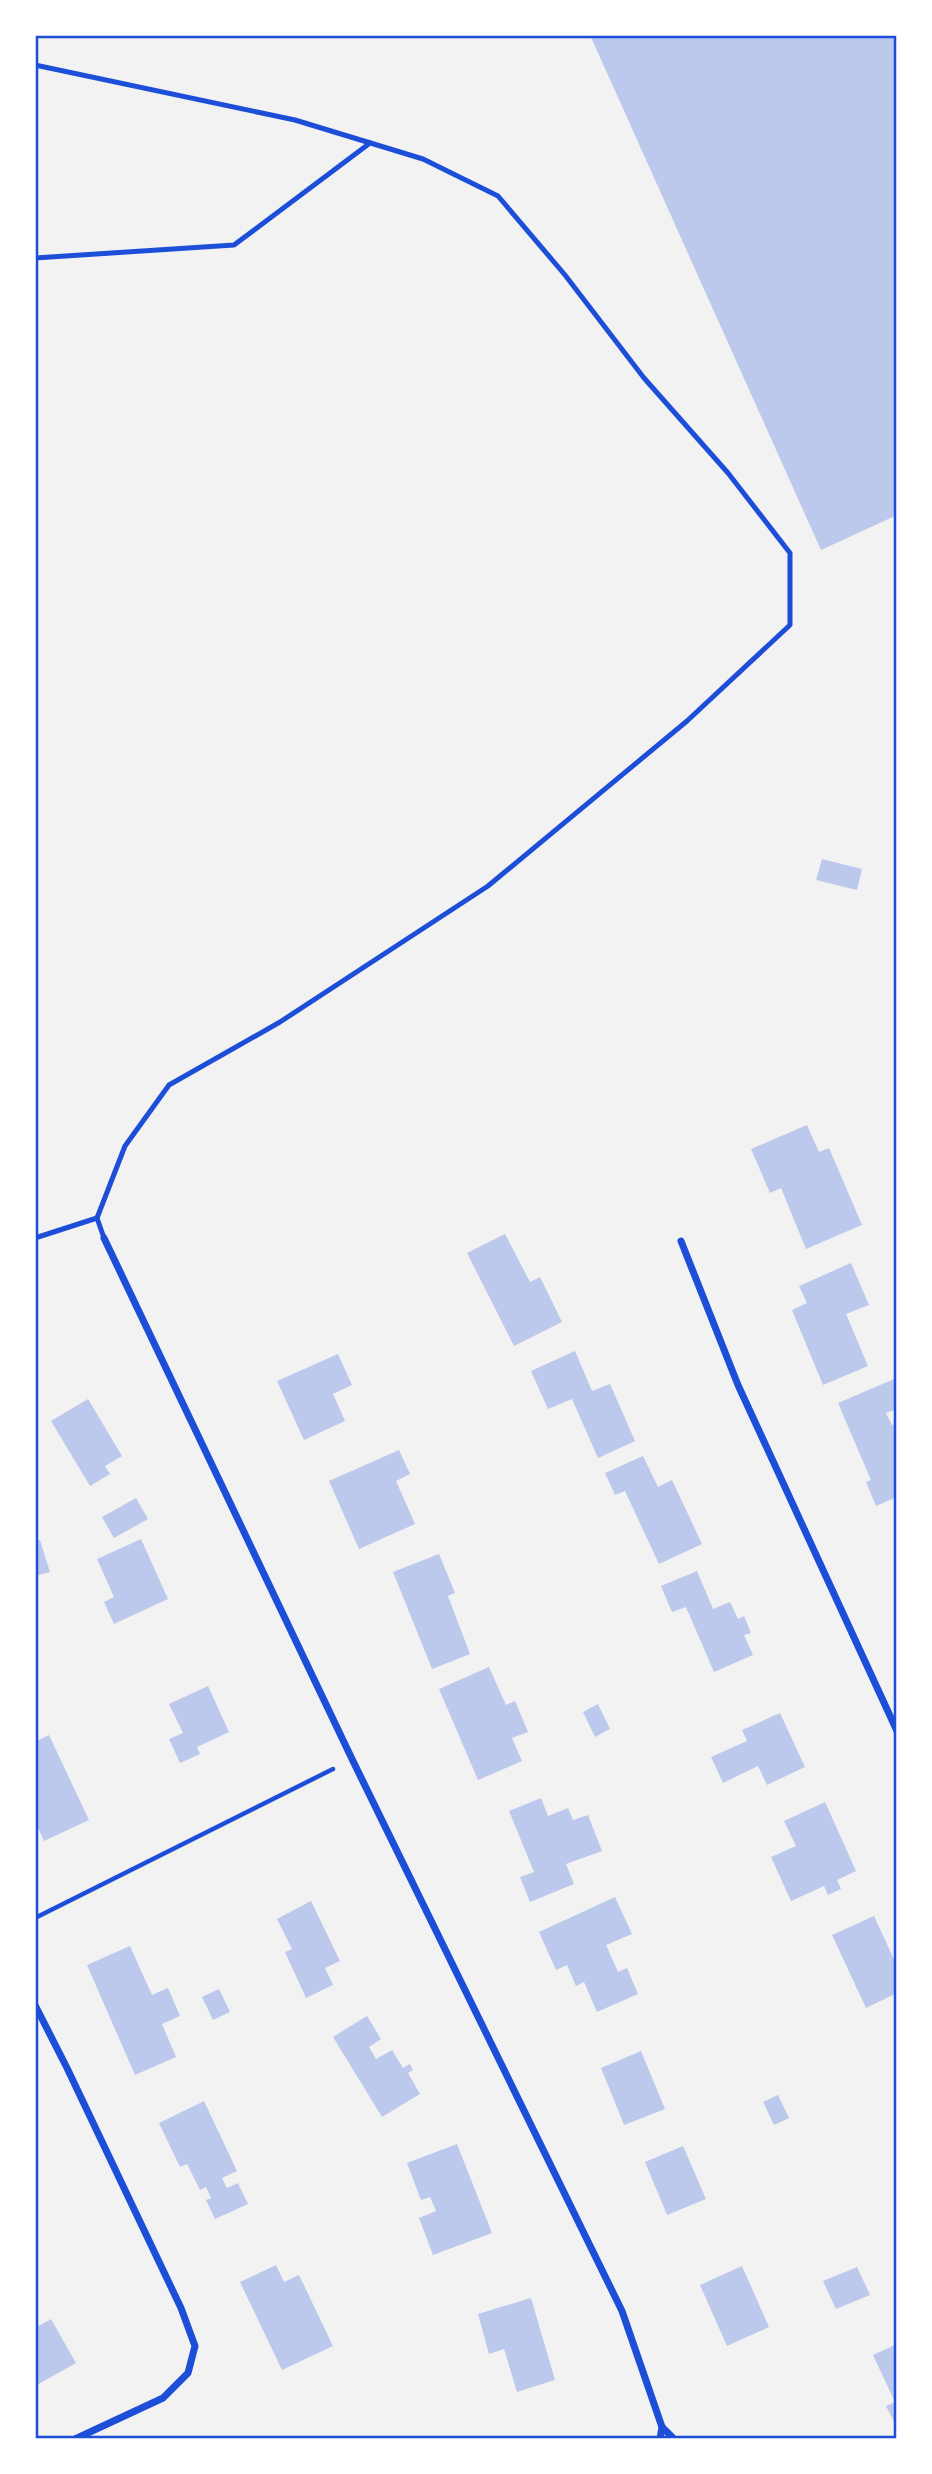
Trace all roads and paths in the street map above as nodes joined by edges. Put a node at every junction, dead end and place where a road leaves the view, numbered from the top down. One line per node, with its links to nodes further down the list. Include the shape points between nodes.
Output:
1 (35, 65): 2 (lane, via 295,120)
2 (370, 143): 3 (lane, via 234,245); 4 (lane, via 423,159 498,196 790,553 790,625 687,721 488,886 280,1022 169,1085 125,1146)
3 (35, 258)
4 (97, 1218): 5 (lane); 6 (lane)
5 (35, 1238)
6 (104, 1238): 9 (street)
7 (681, 1241): 8 (street, via 738,1385)
8 (897, 1731)
9 (352, 1759): 10 (path); 12 (street, via 622,2311)
10 (35, 1918)
11 (35, 2005): 13 (street, via 176,2296 195,2346 188,2373 163,2398)
12 (662, 2427): 14 (street); 15 (street)
13 (75, 2439)
14 (660, 2439)
15 (674, 2439)

